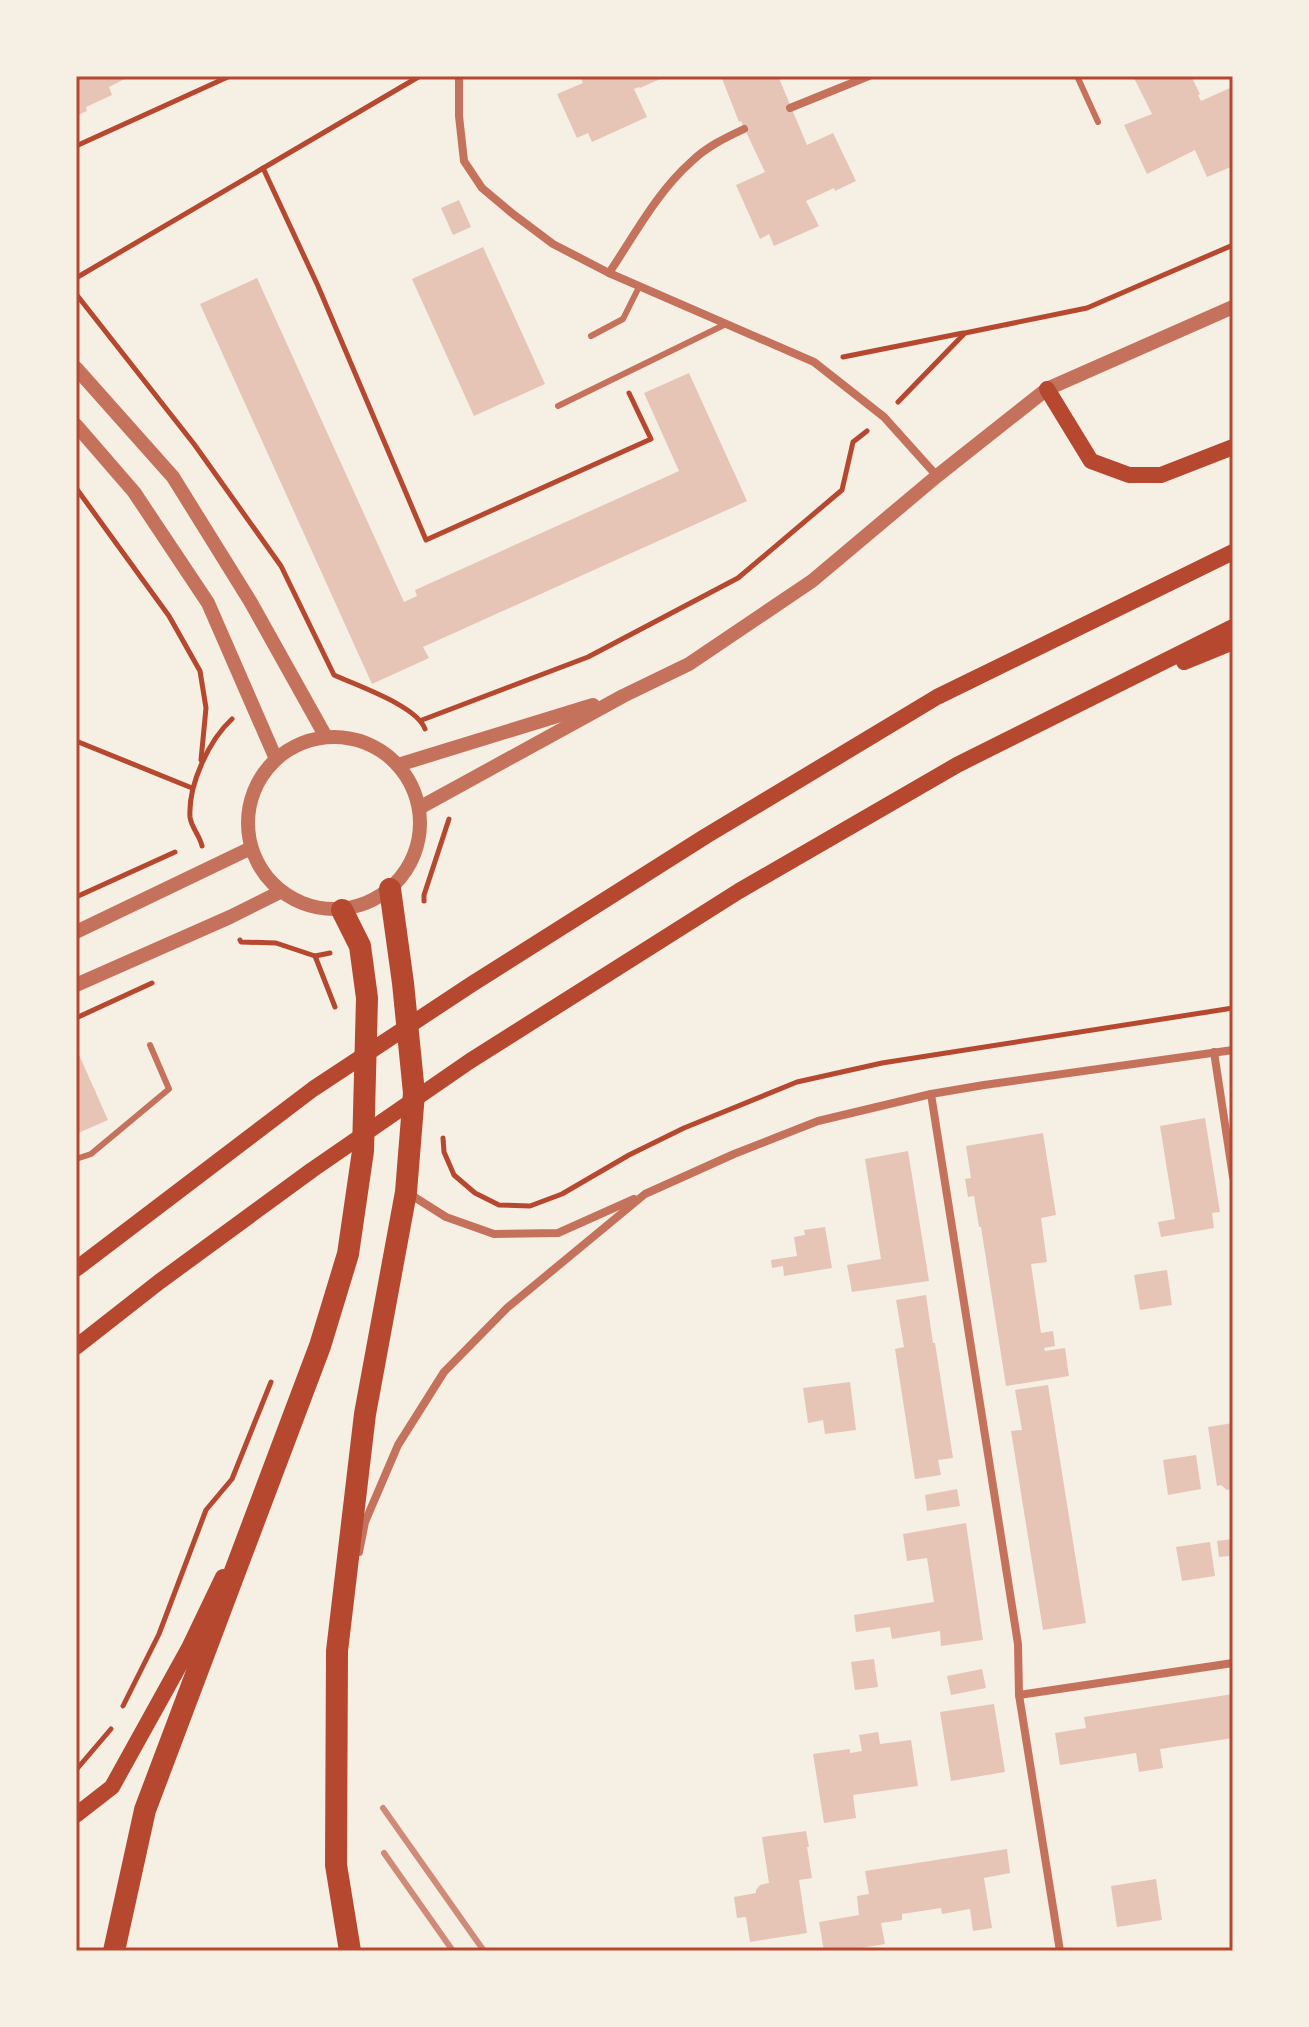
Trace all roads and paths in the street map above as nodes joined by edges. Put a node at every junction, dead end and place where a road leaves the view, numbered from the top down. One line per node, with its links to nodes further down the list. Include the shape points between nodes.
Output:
1 (230, 76): 9 (path)
2 (420, 76): 10 (path)
3 (459, 76): 12 (street, via 464,161 482,188 553,244)
4 (869, 76): 6 (street)
5 (1077, 76): 7 (lane)
6 (790, 108)
7 (1098, 122)
8 (744, 129): 12 (street, via 719,141 676,177)
9 (76, 146)
10 (263, 168): 13 (path); 23 (path, via 426,540 651,439)
11 (1233, 245): 18 (path, via 1087,308)
12 (609, 273): 14 (street)
13 (76, 278)
14 (639, 287): 17 (street); 19 (lane, via 623,319)
15 (76, 294): 33 (path, via 281,566)
16 (1233, 307): 22 (street)
17 (726, 324): 20 (street); 24 (lane)
18 (965, 333): 20 (path); 25 (path)
19 (591, 336)
20 (814, 362): 25 (street)
21 (76, 368): 34 (street, via 173,477)
22 (1047, 389): 27 (main road, via 1091,461 1129,475 1161,475); 28 (street)
23 (629, 392)
24 (558, 406)
25 (884, 417): 28 (street); 38 (path, via 853,442 842,490 738,578 588,657)
26 (76, 425): 37 (street, via 134,492 208,603)
27 (1233, 447)
28 (937, 476): 35 (street, via 812,581 689,664)
29 (76, 488): 43 (path, via 169,616 200,671 206,708)
30 (1233, 552): 70 (main road, via 937,697 706,836 313,1089)
31 (1233, 627): 36 (main road)
32 (1233, 642): 36 (main road)
33 (334, 675): 34 (path, via 317,675); 38 (path)
34 (296, 685): 39 (street)
35 (623, 696): 41 (street); 46 (street)
36 (1074, 705): 71 (main road, via 957,765 739,891 470,1061 312,1170)
37 (252, 706): 42 (street); 43 (path, via 229,721)
38 (422, 720): 41 (path)
39 (326, 737): 42 (street, via 307,740); 44 (street, via 353,738 378,748)
40 (76, 741): 45 (path)
41 (435, 755): 44 (street)
42 (276, 759): 49 (street, via 250,800)
43 (201, 762): 45 (path)
44 (398, 765): 47 (street)
45 (192, 788): 48 (path, via 190,820)
46 (448, 792): 47 (street); 54 (path, via 450,819)
47 (419, 808): 51 (street, via 412,861)
48 (201, 841): 50 (path); 53 (path)
49 (251, 848): 50 (street); 52 (street, via 262,872)
50 (208, 870): 57 (street)
51 (390, 889): 55 (street, via 376,900); 68 (highway, via 414,1093)
52 (280, 892): 55 (street, via 299,903); 56 (street)
53 (76, 897)
54 (424, 909)
55 (342, 910): 73 (highway, via 360,946 367,998 363,1151 348,1254 320,1346)
56 (230, 917): 58 (path, via 241,942 276,943); 59 (street)
57 (76, 932)
58 (315, 956)
59 (76, 985)
60 (1233, 1008): 65 (path, via 882,1063 797,1082 684,1128 530,1206 499,1205 475,1193 454,1175)
61 (150, 1045): 66 (lane, via 169,1089 91,1154)
62 (1233, 1050): 63 (street)
63 (1214, 1052): 64 (street); 67 (street)
64 (931, 1094): 69 (street, via 818,1121); 76 (street, via 1018,1644)
65 (442, 1136)
66 (76, 1159)
67 (1233, 1177)
68 (406, 1192): 69 (street, via 446,1217 494,1234 558,1233); 74 (highway, via 365,1414)
69 (645, 1194): 74 (street, via 507,1308 444,1372 398,1445 365,1522)
70 (76, 1269)
71 (76, 1347)
72 (232, 1479): 77 (path, via 206,1510 159,1634)
73 (264, 1493): 80 (main road, via 189,1648 112,1787); 83 (highway, via 145,1810)
74 (337, 1651): 84 (highway, via 336,1865)
75 (1233, 1663): 76 (street)
76 (1019, 1695): 85 (street)
77 (119, 1713)
78 (113, 1727): 79 (path)
79 (76, 1770)
80 (76, 1815)
81 (76, 1897): 82 (path)
82 (76, 1907)
83 (114, 1951)
84 (350, 1951)
85 (1060, 1951)

